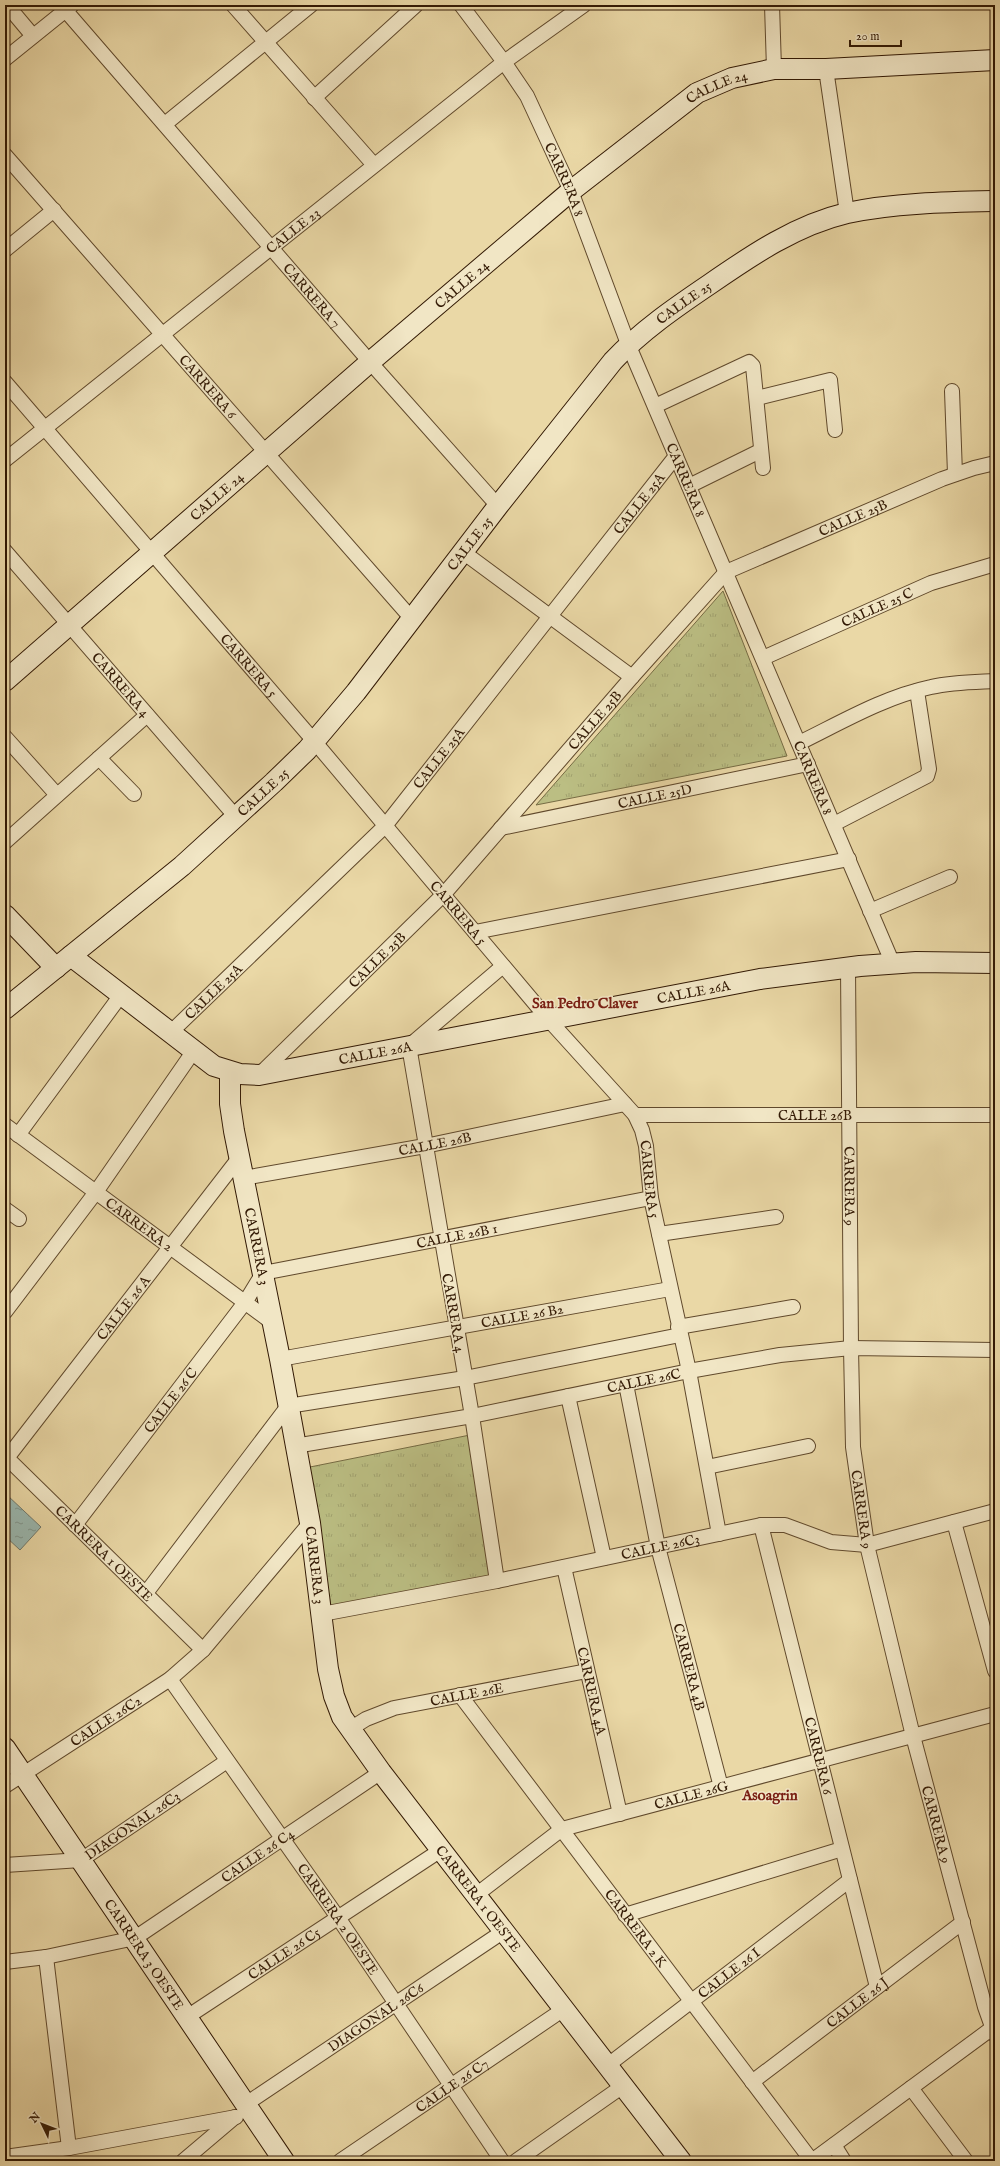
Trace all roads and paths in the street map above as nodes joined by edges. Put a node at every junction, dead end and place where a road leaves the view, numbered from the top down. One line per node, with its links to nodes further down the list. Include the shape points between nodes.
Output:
1 (7, 5): 9 (street)
2 (233, 5): 10 (street)
3 (311, 5): 10 (street)
4 (416, 5): 16 (street)
5 (461, 5): 13 (street, CARRERA 8)
6 (584, 5): 13 (street, CALLE 23)
7 (772, 5): 14 (street)
8 (65, 7): 9 (street); 17 (street, CARRERA 7)
9 (33, 36): 11 (street)
10 (265, 43): 16 (street); 17 (street)
11 (5, 59)
12 (995, 60): 15 (street, CALLE 24)
13 (504, 62): 19 (street, CALLE 23); 20 (street, CARRERA 8, via 527,96)
14 (774, 68): 15 (street, CALLE 24); 20 (street, CALLE 24, via 732,78 697,93)
15 (826, 69): 23 (street)
16 (314, 98): 19 (street)
17 (165, 124): 24 (street, CARRERA 7)
18 (5, 155): 22 (street, CARRERA 6)
19 (374, 165): 24 (street, CALLE 23)
20 (571, 191): 27 (street, CARRERA 8); 28 (street, CALLE 24)
21 (995, 201): 23 (street, CALLE 25, via 882,208)
22 (54, 210): 25 (street); 26 (street, CARRERA 6)
23 (846, 213): 27 (street, CALLE 25, via 809,225 750,256)
24 (271, 247): 26 (street, CALLE 23); 28 (street, CARRERA 7)
25 (5, 250)
26 (162, 334): 33 (street, CALLE 23); 36 (street, CARRERA 6)
27 (628, 344): 32 (street, CARRERA 8); 43 (street, CALLE 25)
28 (370, 362): 36 (street, CALLE 24); 43 (street, CARRERA 7)
29 (5, 382): 33 (street, CARRERA 5)
30 (952, 391): 41 (street)
31 (757, 398): 32 (street, via 753,366 749,362); 34 (street, via 830,380); 35 (street)
32 (655, 406): 37 (street, CARRERA 8)
33 (45, 428): 38 (street, CALLE 23); 46 (street, CARRERA 5)
34 (835, 430)
35 (760, 450): 40 (street); 42 (street)
36 (267, 452): 46 (street, CALLE 24); 50 (street, CARRERA 6)
37 (676, 456): 42 (street, CARRERA 8); 49 (street, CALLE 25A)
38 (5, 460)
39 (995, 463): 41 (street, CALLE 25B)
40 (763, 468)
41 (955, 474): 48 (street, CALLE 25B)
42 (689, 486): 48 (street, CARRERA 8)
43 (498, 506): 45 (street, CALLE 25)
44 (5, 551): 51 (street, CARRERA 4)
45 (463, 552): 49 (street); 50 (street, CALLE 25)
46 (152, 553): 51 (street, CALLE 24); 59 (street, CARRERA 5)
47 (995, 564): 52 (street, CALLE 25 C, via 932,582)
48 (726, 572): 52 (street, CARRERA 8); 53 (street, CALLE 25B)
49 (549, 617): 53 (street); 67 (street, CALLE 25A)
50 (412, 619): 59 (street, CALLE 25, via 356,692)
51 (69, 625): 54 (street, CALLE 24); 57 (street, CARRERA 4)
52 (763, 658): 60 (street, CARRERA 8)
53 (632, 677): 68 (street, CALLE 25B)
54 (5, 681)
55 (995, 681): 56 (street, via 954,683)
56 (917, 691): 60 (street, via 880,704); 66 (street, via 929,769 927,776)
57 (147, 715): 61 (street); 65 (street, CARRERA 4)
58 (5, 737): 64 (street)
59 (314, 741): 65 (street, CALLE 25); 67 (street, CARRERA 5)
60 (799, 743): 62 (street, CARRERA 8)
61 (99, 758): 63 (street); 64 (street)
62 (808, 764): 66 (street, CARRERA 8); 68 (street, CALLE 25D)
63 (134, 794)
64 (57, 795): 69 (street)
65 (236, 817): 76 (street, CALLE 25, via 182,866)
66 (834, 824): 70 (street, CARRERA 8)
67 (385, 826): 72 (street, CARRERA 5); 85 (street, CALLE 25A)
68 (501, 828): 72 (street, CALLE 25B)
69 (5, 842)
70 (848, 860): 73 (street, CARRERA 8); 75 (street)
71 (950, 877): 73 (street)
72 (444, 894): 75 (street, CARRERA 5); 89 (street, CALLE 25B)
73 (870, 911): 78 (street, CARRERA 8)
74 (5, 914): 80 (street)
75 (475, 932): 79 (street, CARRERA 5)
76 (71, 956): 80 (street, CALLE 25); 82 (street)
77 (995, 963): 78 (street, CALLE 26A)
78 (893, 964): 81 (street, CALLE 26A)
79 (503, 966): 84 (street, CARRERA 5); 86 (street)
80 (56, 968): 83 (street, CALLE 25)
81 (848, 968): 84 (street, CALLE 26A, via 760,979); 93 (street, CARRERA 9)
82 (121, 995): 85 (street); 95 (street)
83 (5, 1009)
84 (548, 1019): 86 (street, CALLE 26A); 90 (street, CARRERA 5)
85 (170, 1033): 87 (street)
86 (409, 1046): 89 (street, CALLE 26A); 96 (street, CARRERA 4)
87 (193, 1052): 88 (street, via 214,1066); 99 (street)
88 (230, 1072): 89 (street, CALLE 26A); 97 (street, CARRERA 3, via 230,1104)
89 (260, 1075)
90 (625, 1104): 92 (street, CARRERA 5); 96 (street, CALLE 26B)
91 (995, 1115): 93 (street, CALLE 26B)
92 (636, 1116): 93 (street, CALLE 26B); 100 (street, CARRERA 5, via 646,1146)
93 (850, 1117): 115 (street, CARRERA 9)
94 (5, 1125): 95 (street, CARRERA 2)
95 (18, 1134): 99 (street, CARRERA 2)
96 (425, 1146): 98 (street, CALLE 26B); 105 (street, CARRERA 4)
97 (239, 1158): 98 (street, CARRERA 3); 106 (street, CALLE 26 A)
98 (244, 1178): 107 (street, CARRERA 3)
99 (96, 1192): 106 (street, CARRERA 2); 111 (street)
100 (651, 1198): 104 (street, CARRERA 5); 105 (street, CALLE 26B 1)
101 (5, 1209): 103 (street)
102 (776, 1217): 104 (street)
103 (19, 1219)
104 (659, 1234): 108 (street, CARRERA 5)
105 (441, 1237): 107 (street, CALLE 26B 1); 113 (street, CARRERA 4)
106 (171, 1247): 109 (street, CARRERA 2); 126 (street, CALLE 26 A)
107 (263, 1273): 109 (street, CALLE 26 C); 112 (street, CARRERA 3)
108 (670, 1289): 113 (street, CALLE 26 B2); 114 (street, CARRERA 5)
109 (246, 1301): 112 (street, CARRERA 2); 131 (street, CALLE 26 C)
110 (793, 1307): 114 (street)
111 (5, 1312)
112 (273, 1323): 117 (street, CARRERA 3)
113 (457, 1328): 117 (street, CALLE 26 B2); 119 (street, CARRERA 4)
114 (679, 1331): 118 (street, CARRERA 5); 119 (street)
115 (851, 1348): 116 (street, CALLE 26C); 118 (street, CALLE 26C, via 780,1355); 134 (street, CARRERA 9, via 853,1447)
116 (995, 1350)
117 (280, 1359): 122 (street, CARRERA 3)
118 (688, 1371): 120 (street, CALLE 26C); 127 (street, CARRERA 5)
119 (466, 1378): 122 (street); 123 (street, CARRERA 4)
120 (626, 1384): 121 (street, CALLE 26C); 135 (street, CARRERA 4B)
121 (568, 1396): 123 (street, CALLE 26C); 136 (street)
122 (288, 1406): 124 (street, CARRERA 3); 139 (street)
123 (472, 1416): 124 (street, CALLE 26C); 138 (street, CARRERA 4)
124 (295, 1446): 130 (street, CARRERA 3)
125 (808, 1446): 127 (street)
126 (6, 1457): 131 (street, CARRERA 1 OESTE)
127 (706, 1467): 133 (street, CARRERA 5)
128 (995, 1511): 129 (street, CALLE 26C3)
129 (954, 1522): 134 (street, CALLE 26C3); 143 (street)
130 (310, 1523): 140 (street, CARRERA 3); 141 (street)
131 (75, 1525): 139 (street, CARRERA 1 OESTE)
132 (761, 1525): 133 (street, CALLE 26C3); 134 (street, CALLE 26C3, via 785,1525 831,1542); 151 (street, CARRERA 6)
133 (719, 1534): 135 (street, CALLE 26C3)
134 (867, 1544): 148 (street, CARRERA 9)
135 (658, 1547): 136 (street, CALLE 26C3); 155 (street, CARRERA 4B)
136 (604, 1558): 137 (street, CALLE 26C3)
137 (564, 1567): 138 (street, CALLE 26C3); 142 (street, CARRERA 4A)
138 (497, 1581): 140 (street, CALLE 26C3)
139 (146, 1593): 141 (street, CARRERA 1 OESTE)
140 (322, 1614): 147 (street, CARRERA 1 OESTE, via 334,1696)
141 (203, 1650): 144 (street, CALLE 26C2)
142 (587, 1671): 145 (street, CALLE 26E); 156 (street, CARRERA 4A)
143 (995, 1671)
144 (170, 1679): 150 (street, CARRERA 2 OESTE); 153 (street, CALLE 26C2)
145 (460, 1695): 147 (street, CALLE 26E, via 387,1710); 157 (street, CARRERA 2 K)
146 (995, 1714): 148 (street, CALLE 26G)
147 (350, 1729): 152 (street, CARRERA 1 OESTE)
148 (913, 1736): 151 (street, CALLE 26G); 167 (street, CARRERA 9)
149 (5, 1748): 153 (street, CARRERA 3 OESTE)
150 (227, 1761): 158 (street, CARRERA 2 OESTE); 161 (street, DIAGONAL 26C3)
151 (820, 1761): 155 (street, CALLE 26G); 159 (street, CARRERA 6)
152 (381, 1772): 158 (street, CALLE 26 C4); 160 (street, CARRERA 1 OESTE)
153 (24, 1776): 154 (street, CALLE 26C2); 161 (street, CARRERA 3 OESTE)
154 (5, 1786)
155 (721, 1787): 156 (street, CALLE 26G)
156 (620, 1814): 157 (street, CALLE 26G)
157 (562, 1830): 164 (street, CALLE 26G); 165 (street, CARRERA 2 K)
158 (283, 1839): 166 (street, CARRERA 2 OESTE); 169 (street, CALLE 26 C4)
159 (842, 1849): 163 (street, CARRERA 6); 165 (street)
160 (441, 1850): 164 (street, CARRERA 1 OESTE); 166 (street, CALLE 26 C5)
161 (81, 1860): 162 (street, DIAGONAL 26C3); 169 (street, CARRERA 3 OESTE)
162 (5, 1866)
163 (850, 1880): 172 (street, CARRERA 6); 173 (street, CALLE 26 I)
164 (476, 1895): 168 (street, CARRERA 1 OESTE)
165 (625, 1915): 173 (street, CARRERA 2 K)
166 (339, 1918): 174 (street, CARRERA 2 OESTE); 176 (street, CALLE 26 C5)
167 (963, 1922): 172 (street, CALLE 26 J); 177 (street, CARRERA 9)
168 (504, 1931): 174 (street, DIAGONAL 26C6); 175 (street, CARRERA 1 OESTE)
169 (135, 1938): 170 (street); 176 (street, CARRERA 3 OESTE)
170 (46, 1957): 171 (street); 185 (street)
171 (5, 1962)
172 (877, 1987): 179 (street, CALLE 26 J)
173 (691, 2002): 178 (street, CALLE 26 I); 179 (street, CARRERA 2 K)
174 (396, 2004): 181 (street, CARRERA 2 OESTE); 183 (street, DIAGONAL 26C6)
175 (564, 2009): 178 (street, CARRERA 1 OESTE); 181 (street, CALLE 26 C7)
176 (187, 2017): 183 (street, CARRERA 3 OESTE)
177 (994, 2030): 182 (street)
178 (608, 2065): 180 (street, CARRERA 1 OESTE)
179 (752, 2082): 194 (street, CARRERA 2 K)
180 (624, 2086): 192 (street); 193 (street, CARRERA 1 OESTE)
181 (452, 2087): 190 (street, CALLE 26 C7); 191 (street, CARRERA 2 OESTE)
182 (911, 2088): 184 (street); 196 (street)
183 (244, 2111): 185 (street, DIAGONAL 26C6); 188 (street, DIAGONAL 26C6); 189 (street, CARRERA 3 OESTE)
184 (834, 2145): 194 (street); 195 (street)
185 (69, 2148): 187 (street, DIAGONAL 26C6)
186 (5, 2156): 187 (street, DIAGONAL 26C6)
187 (29, 2158)
188 (184, 2161)
189 (284, 2161)
190 (340, 2161)
191 (502, 2161)
192 (516, 2161)
193 (681, 2161)
194 (812, 2161)
195 (844, 2161)
196 (966, 2161)

